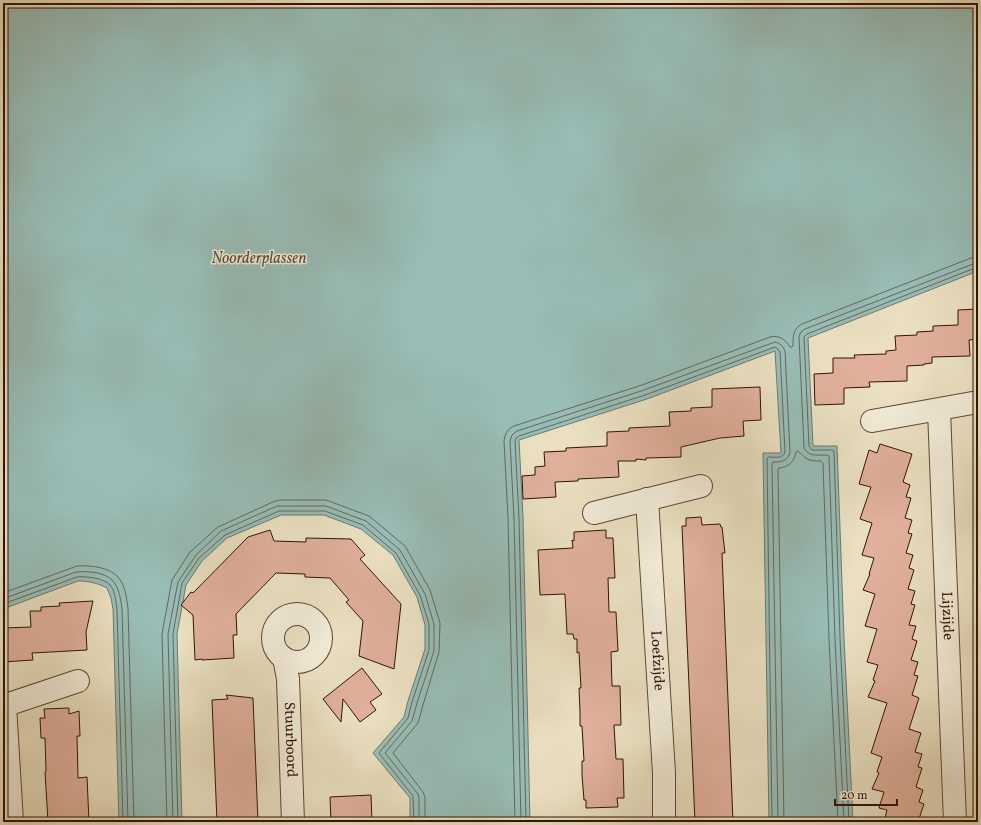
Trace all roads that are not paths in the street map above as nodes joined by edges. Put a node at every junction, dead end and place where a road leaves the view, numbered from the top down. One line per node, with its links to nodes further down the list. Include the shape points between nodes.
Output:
1 (978, 402): 2 (street)
2 (939, 410): 3 (street); 13 (street, Lijzijde)
3 (872, 421)
4 (701, 486): 5 (street)
5 (647, 499): 6 (street); 12 (street, Loefzijde, via 664,773)
6 (594, 512)
7 (284, 658): 11 (street, Stuurboord, via 288,679)
8 (78, 681): 9 (street)
9 (4, 705): 10 (street)
10 (12, 822)
11 (293, 822)
12 (664, 822)
13 (955, 822)

